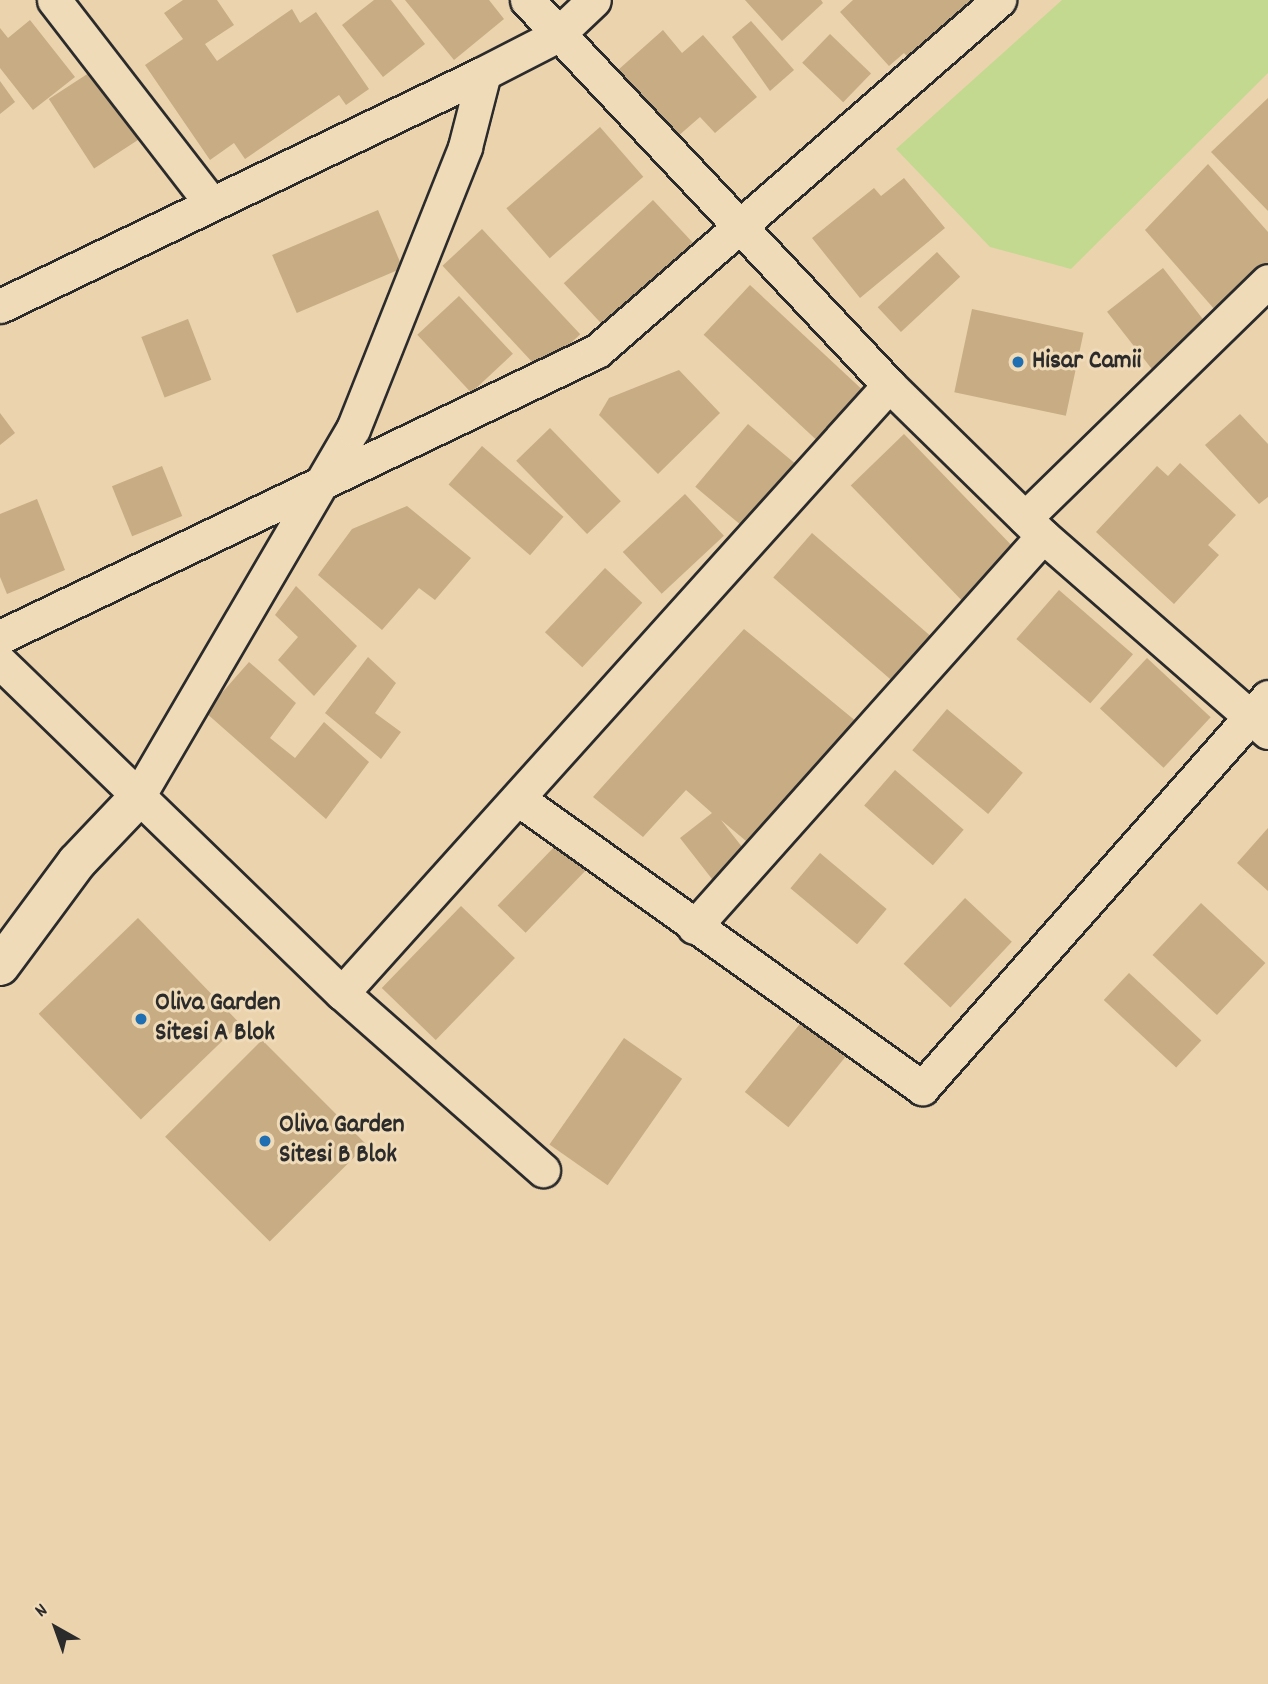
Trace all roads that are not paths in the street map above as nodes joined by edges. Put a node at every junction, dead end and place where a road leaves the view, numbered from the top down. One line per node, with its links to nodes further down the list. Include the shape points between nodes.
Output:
1 (54, 0): 7 (street)
2 (527, 0): 5 (street)
3 (594, 0): 5 (street)
4 (999, 0): 8 (street)
5 (556, 36): 6 (street); 8 (street)
6 (484, 73): 7 (street); 12 (street, via 465,147)
7 (211, 203): 10 (street)
8 (742, 229): 11 (street); 12 (street, via 597,351)
9 (1268, 281): 13 (street)
10 (0, 306)
11 (888, 385): 13 (street); 18 (street)
12 (326, 484): 14 (street); 17 (street)
13 (1034, 527): 16 (street); 19 (street)
14 (0, 637)
15 (0, 662): 17 (street)
16 (1262, 715): 19 (street, via 922,1088)
17 (136, 800): 20 (street, via 77,862); 21 (street)
18 (520, 800): 19 (street); 21 (street)
19 (694, 927)
20 (0, 966)
21 (342, 993): 22 (street)
22 (543, 1170)

